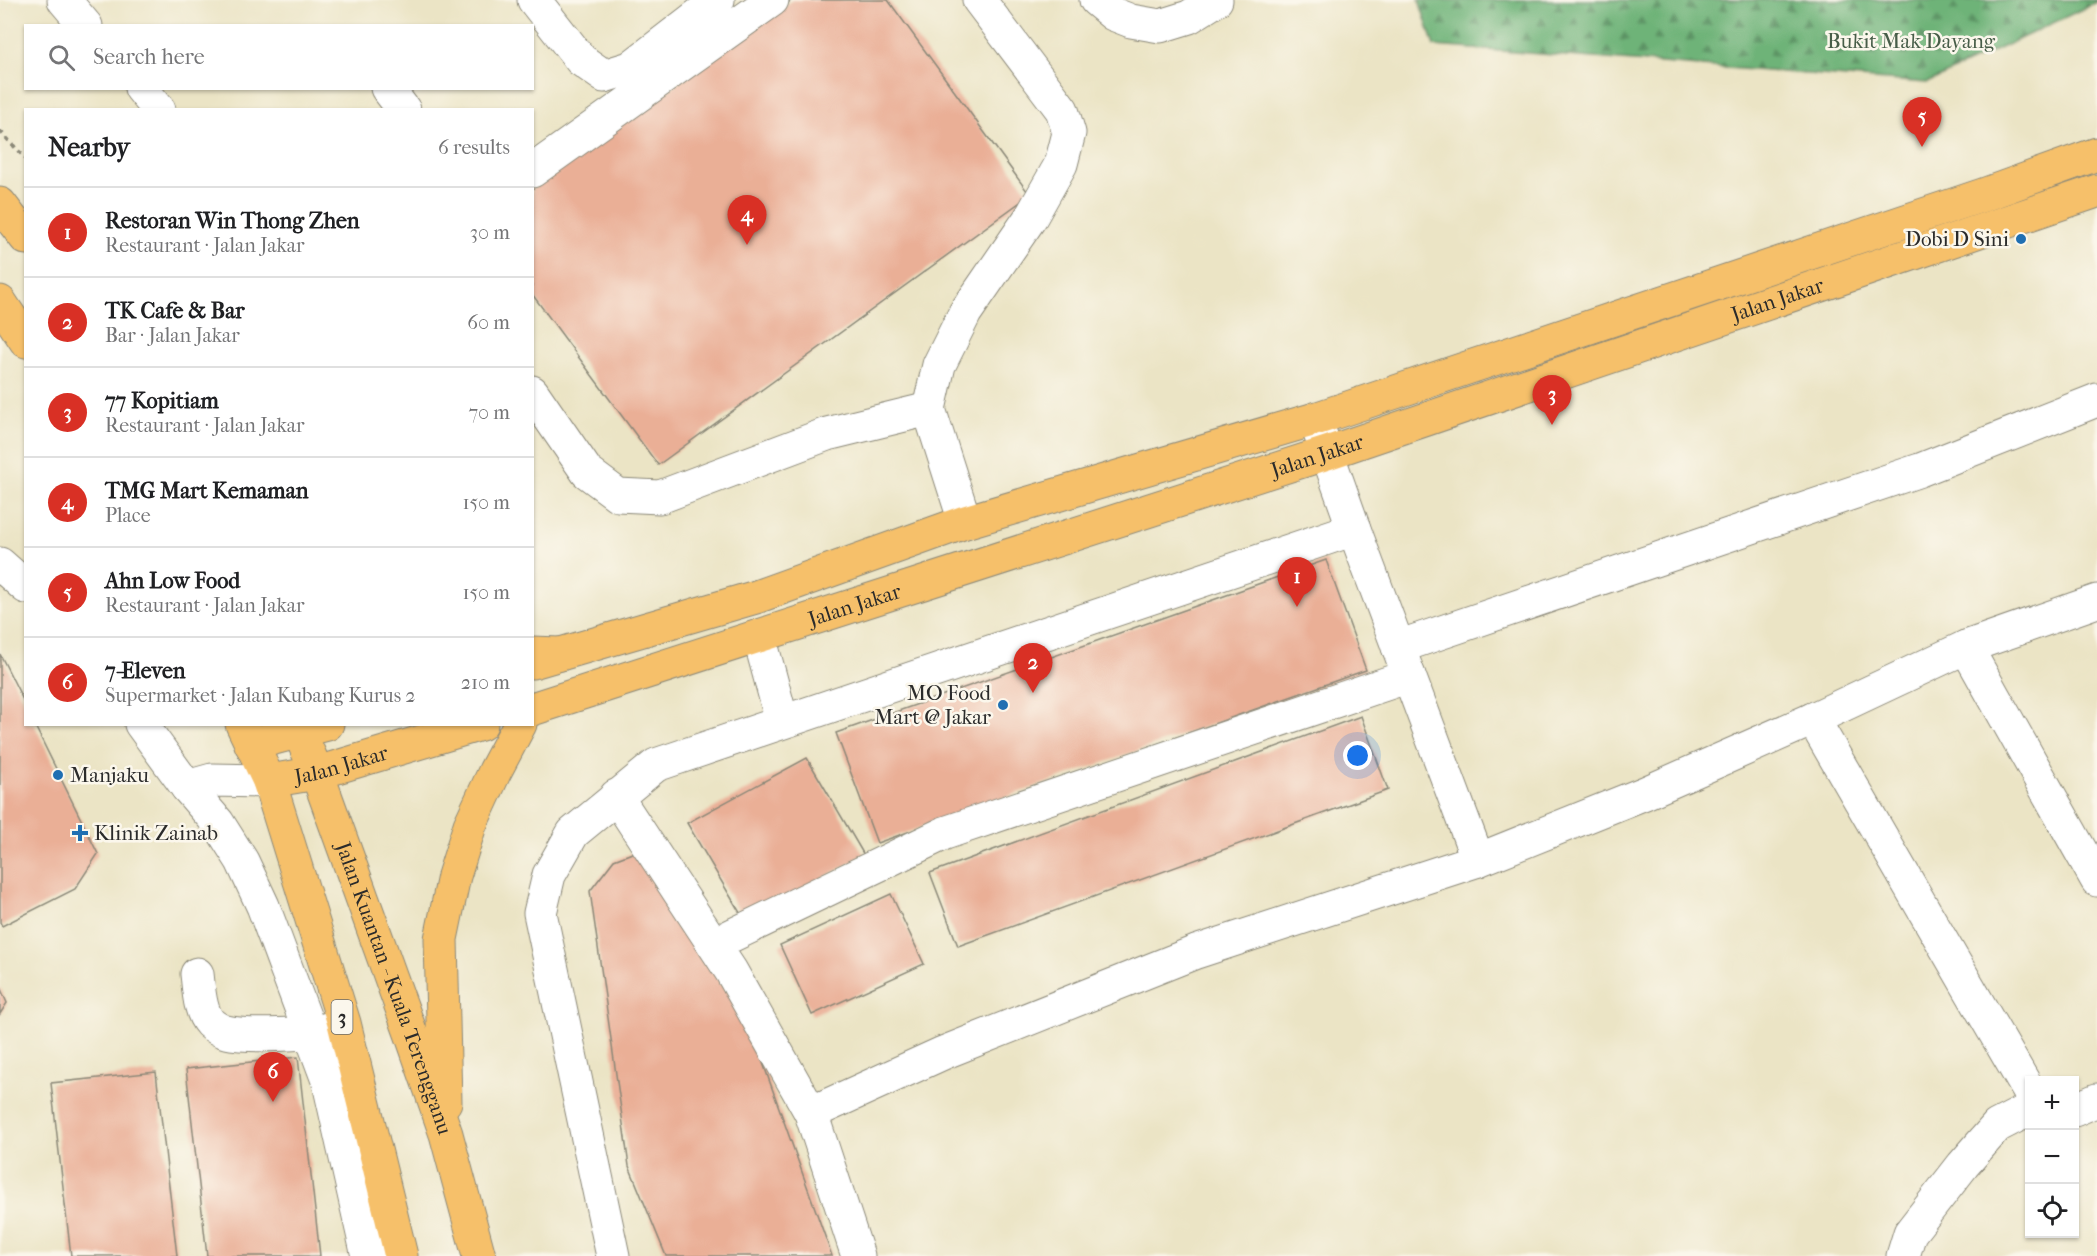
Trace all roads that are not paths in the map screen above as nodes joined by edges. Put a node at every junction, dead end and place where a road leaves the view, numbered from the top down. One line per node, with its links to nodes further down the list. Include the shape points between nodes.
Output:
1 (64, 0): 8 (street)
2 (534, 0): 3 (street, via 581,60 604,76 630,68)
3 (718, 0)
4 (772, 0): 14 (street)
5 (979, 0): 22 (street, via 1062,110 1069,133 1061,164 1031,217 960,323 939,364)
6 (1096, 0): 7 (street, via 1113,14 1160,26 1189,17)
7 (1215, 0)
8 (84, 24)
9 (143, 90): 11 (street)
10 (389, 90): 12 (street)
11 (157, 108)
12 (402, 108)
13 (2097, 154): 23 (main road, Jalan Jakar)
14 (534, 170)
15 (2097, 191): 24 (main road, Jalan Jakar)
16 (0, 204): 17 (main road)
17 (24, 235)
18 (0, 302): 19 (main road)
19 (24, 338)
20 (534, 395): 22 (street, via 587,472 618,495 660,497 827,434)
21 (2097, 400): 33 (street)
22 (929, 409): 25 (street)
23 (1315, 418): 24 (street); 25 (main road, Jalan Jakar)
24 (1327, 453): 26 (street); 30 (main road, Jalan Jakar)
25 (965, 522): 32 (main road, Jalan Jakar, via 756,597)
26 (1354, 529): 33 (street); 36 (street)
27 (0, 564): 28 (street)
28 (24, 585)
29 (2097, 601): 31 (street)
30 (759, 636): 34 (main road, Jalan Jakar); 36 (street)
31 (1966, 647): 35 (street); 47 (street)
32 (542, 656)
33 (1404, 662): 46 (street); 48 (street, via 945,833)
34 (534, 708)
35 (1813, 719): 46 (street, via 1646,793); 52 (street)
36 (782, 721): 45 (street, via 656,765)
37 (475, 726): 42 (main road, Jalan Jakar)
38 (519, 726): 57 (main road, via 470,825 441,939)
39 (308, 727): 41 (main road, Jalan Jakar); 42 (main road, Jalan Kuantan - Kuala Terengganu)
40 (154, 729): 44 (street)
41 (246, 734): 43 (main road, 3)
42 (317, 773): 43 (main road, Jalan Jakar); 57 (main road, Jalan Kuantan - Kuala Terengganu)
43 (269, 782): 44 (street, via 212,780); 50 (main road, 3)
44 (187, 787): 51 (street, via 218,823 242,861)
45 (616, 796): 48 (street); 61 (street, via 573,833 549,874 540,913)
46 (1478, 860): 56 (street, via 1196,952 943,1053)
47 (2097, 880)
48 (714, 944): 56 (street)
49 (196, 974): 51 (street, via 201,1006 210,1023 224,1032)
50 (344, 1023): 51 (street); 59 (main road, 3)
51 (311, 1032): 58 (street, via 329,1083)
52 (2025, 1084)
53 (2097, 1100): 54 (street)
54 (2079, 1108)
55 (2025, 1112): 63 (street, via 1997,1126 1963,1165 1910,1233)
56 (811, 1113): 62 (street)
57 (446, 1134): 60 (main road, Jalan Kuantan - Kuala Terengganu)
58 (368, 1256)
59 (400, 1256)
60 (478, 1256)
61 (613, 1256)
62 (858, 1256)
63 (1903, 1256)

